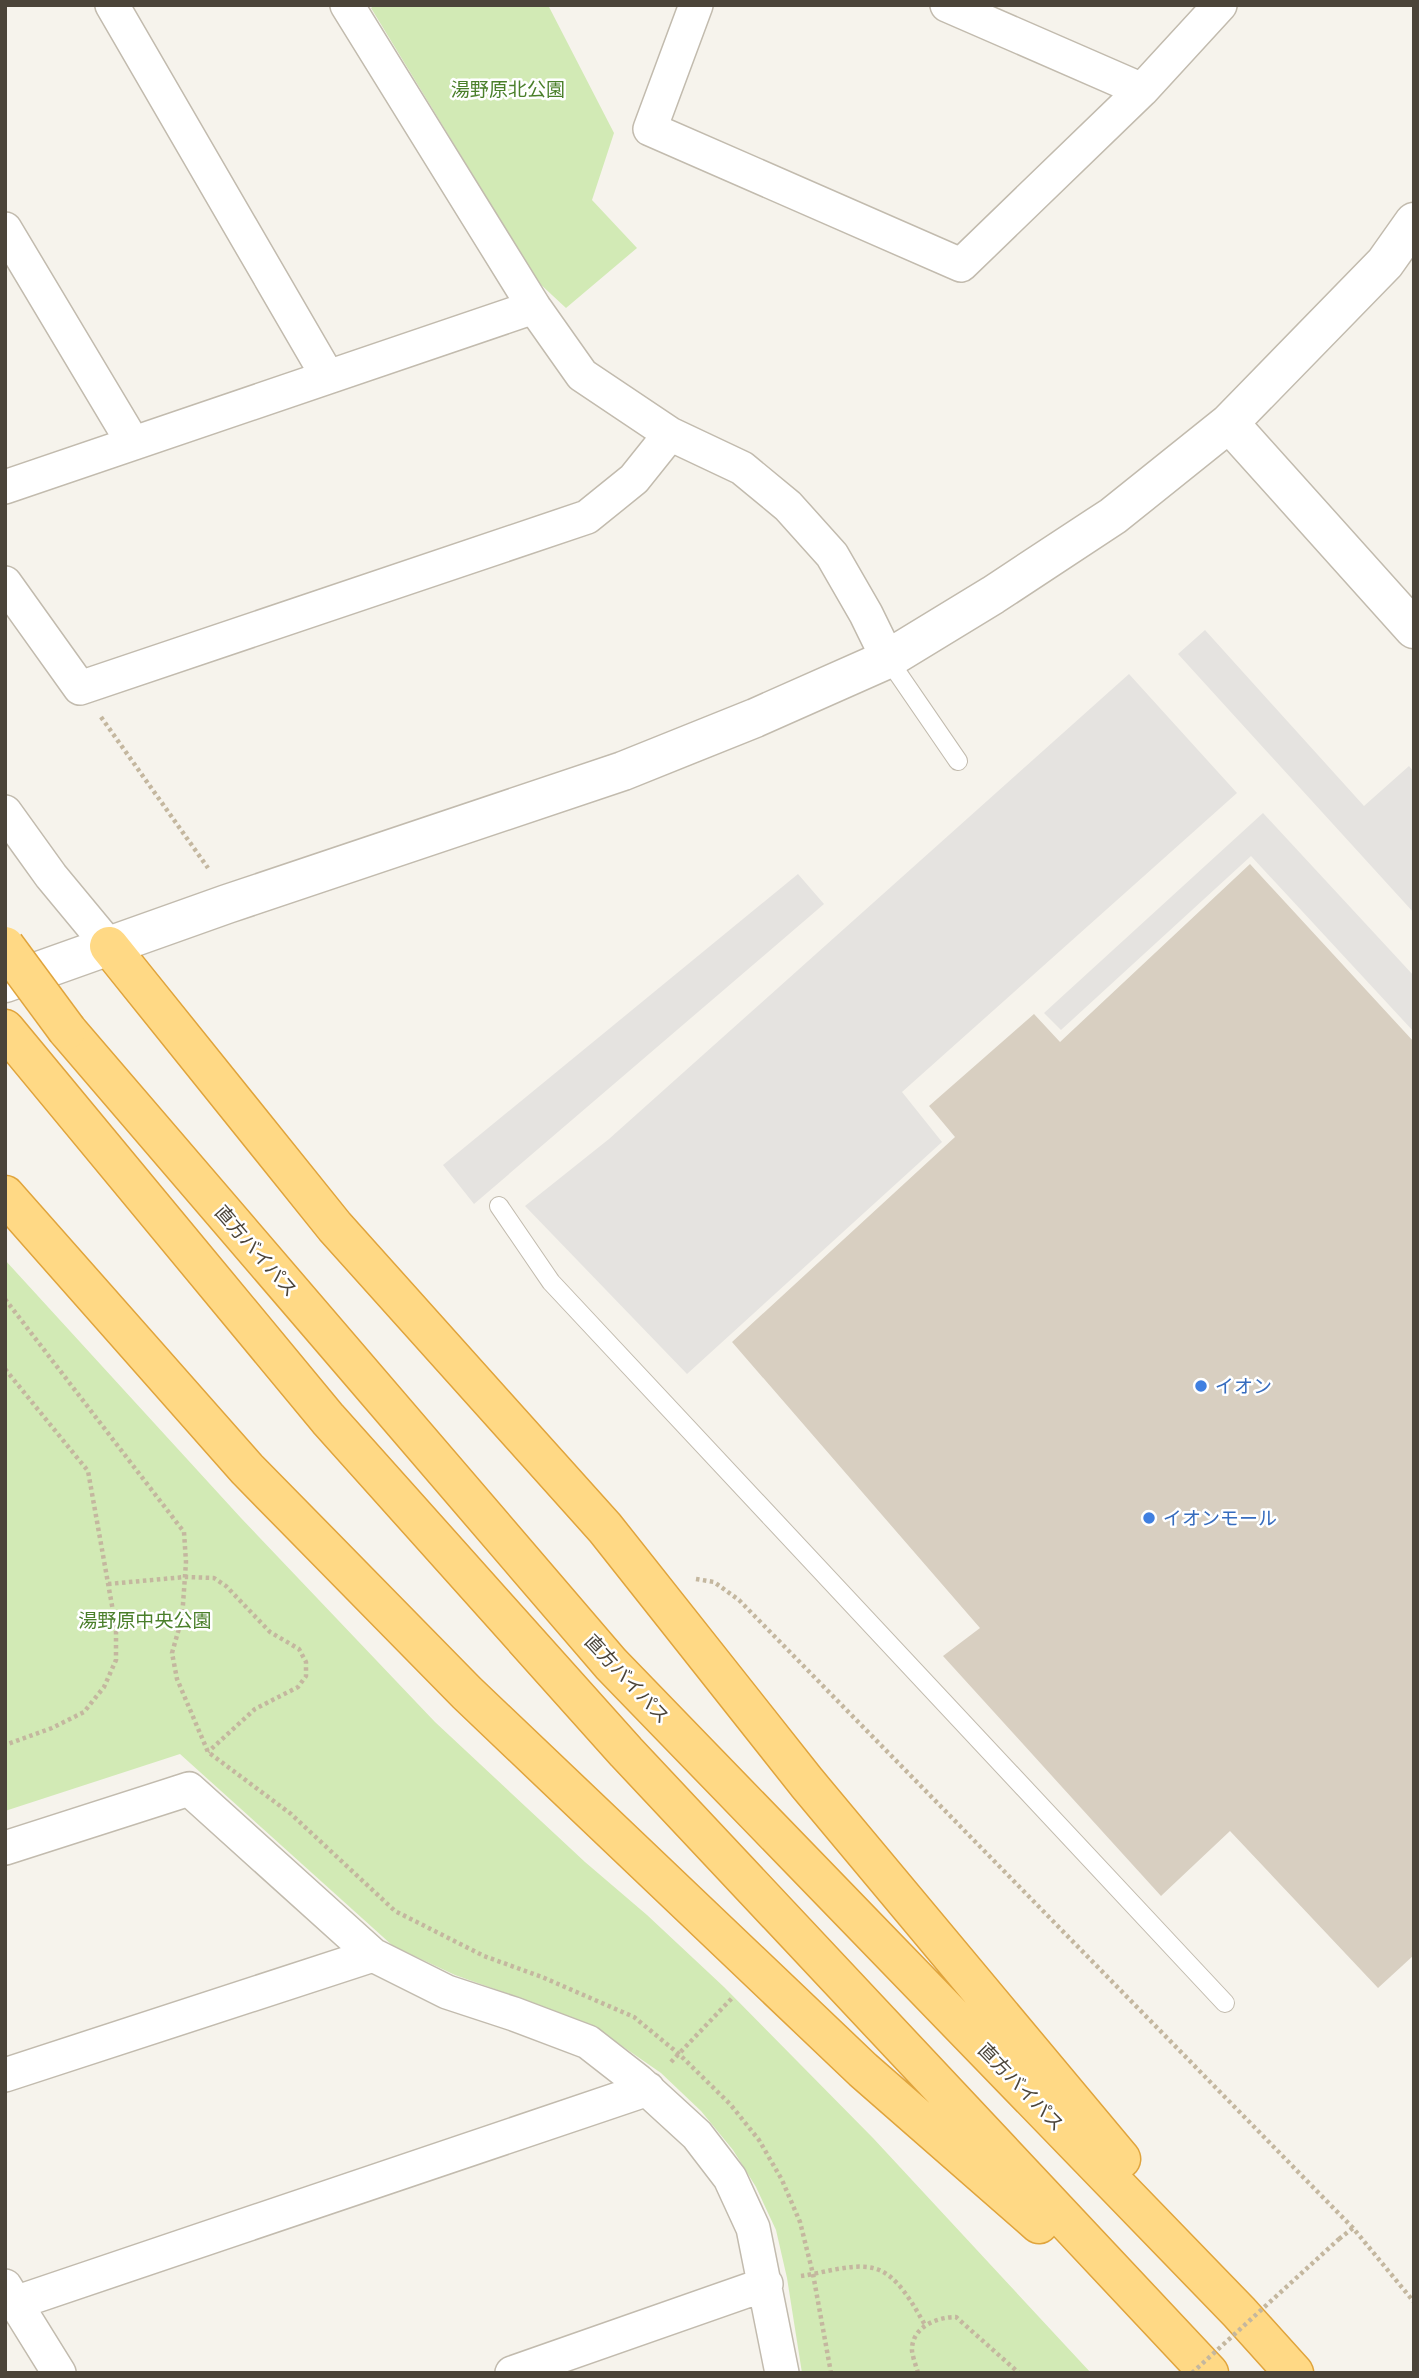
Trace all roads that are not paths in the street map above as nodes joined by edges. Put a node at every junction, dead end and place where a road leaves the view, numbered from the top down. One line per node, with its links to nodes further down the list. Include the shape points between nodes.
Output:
1 (112, 5): 10 (street)
2 (347, 5): 9 (street)
3 (696, 5): 6 (street, via 650,129 961,265)
4 (947, 5): 6 (street)
5 (1220, 5): 6 (street)
6 (1142, 90)
7 (1414, 222): 11 (street, via 1385,263)
8 (5, 229): 13 (street)
9 (534, 307): 10 (street); 12 (street, via 582,374)
10 (328, 376): 13 (street)
11 (1229, 423): 16 (street); 17 (street, via 1113,516)
12 (670, 434): 15 (street, via 634,479 587,517 80,688); 17 (street, via 742,468 788,506 832,555)
13 (133, 443): 14 (street)
14 (5, 486)
15 (5, 583)
16 (1414, 629)
17 (888, 659): 18 (lane); 21 (street, via 623,771)
18 (958, 761)
19 (5, 812): 21 (street)
20 (5, 946): 33 (highway, 直方バイパス, bridge, via 67,1030 611,1664)
21 (109, 947): 22 (street); 33 (highway, via 335,1227 605,1528 807,1783 1098,2128)
22 (5, 983)
23 (13, 1040): 34 (highway, via 328,1419 617,1741)
24 (5, 1195): 34 (highway, via 247,1469 467,1693 863,2070)
25 (499, 1206): 28 (lane, via 551,1282)
26 (5, 1848): 27 (street, via 189,1789)
27 (373, 1955): 29 (street); 30 (street, via 447,1992 588,2042)
28 (1226, 2003)
29 (5, 2075)
30 (648, 2089): 31 (street, via 697,2135 730,2178 753,2228); 32 (street)
31 (766, 2284): 36 (street); 37 (street)
32 (10, 2295): 35 (street)
33 (1239, 2312): 38 (highway, 直方バイパス)
34 (1201, 2371)
35 (59, 2373)
36 (512, 2373)
37 (782, 2373)
38 (1294, 2373)

